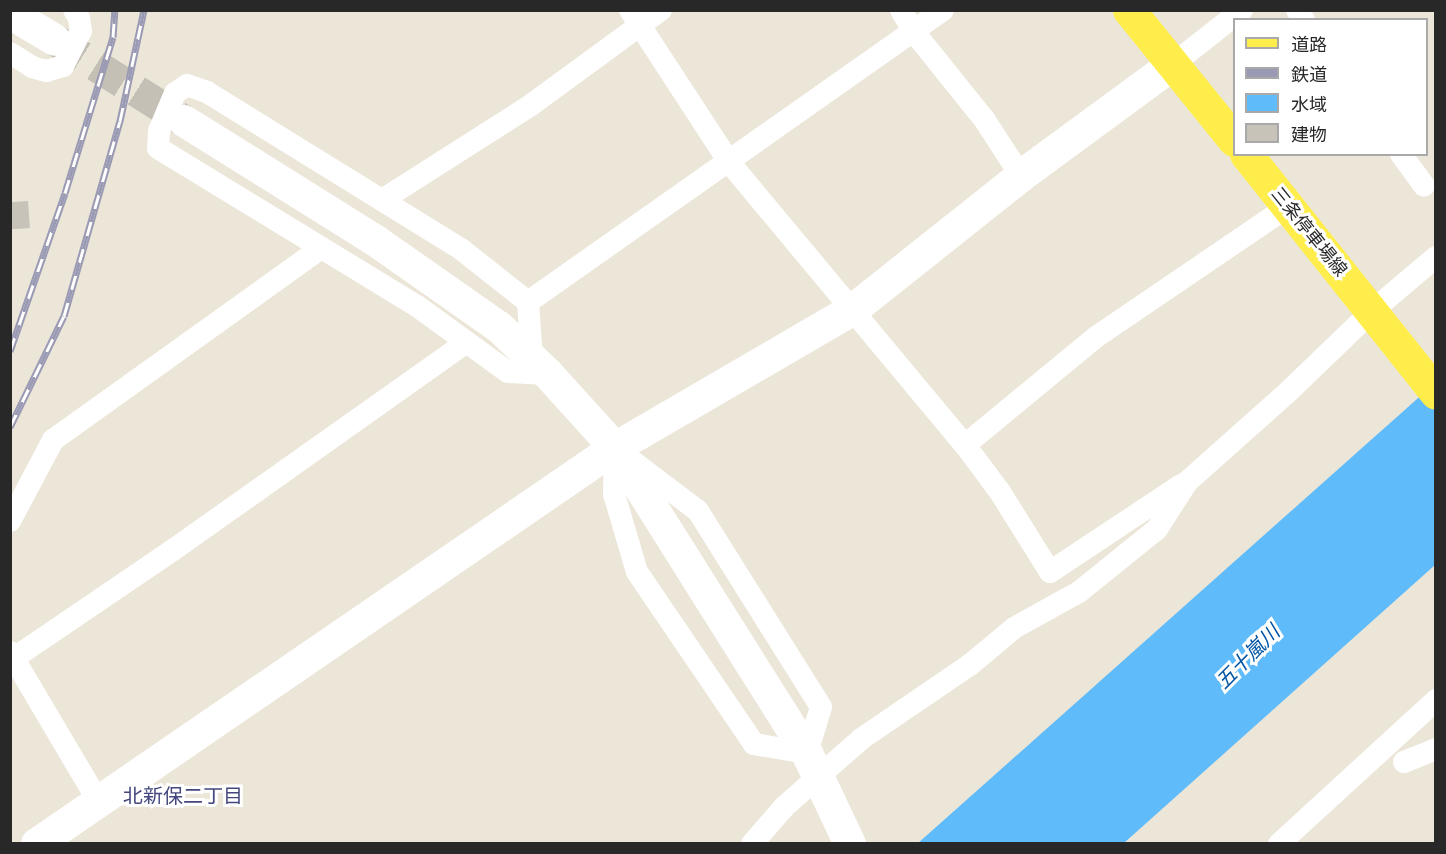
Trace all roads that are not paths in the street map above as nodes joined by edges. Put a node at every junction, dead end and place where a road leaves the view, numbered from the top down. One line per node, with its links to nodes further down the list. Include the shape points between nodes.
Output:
1 (74, 10): 11 (street, via 81,31 63,66 46,71)
2 (661, 10): 8 (street)
3 (901, 10): 9 (street)
4 (943, 10): 9 (street)
5 (1129, 10): 12 (main road)
6 (1242, 10): 12 (street)
7 (10, 13): 10 (street)
8 (635, 18): 17 (street); 20 (street, via 531,105)
9 (914, 32): 17 (street); 18 (street, via 984,118)
10 (56, 40)
11 (11, 55)
12 (1172, 65): 14 (main road); 18 (street)
13 (184, 121): 28 (street, via 376,241 500,327)
14 (1233, 139)
15 (1248, 156): 21 (main road, 三条停車場線)
16 (1402, 156): 19 (street)
17 (729, 162): 24 (street); 25 (street)
18 (1021, 176): 25 (street)
19 (1424, 186)
20 (382, 200): 22 (street, via 207,92 188,85 175,93 159,131 158,148); 24 (street, via 461,249)
21 (1289, 206): 26 (main road, 三条停車場線); 30 (street, via 1096,337)
22 (321, 248): 27 (street, via 417,306); 33 (street, via 53,440)
23 (1436, 257): 26 (street)
24 (528, 302): 28 (street)
25 (854, 309): 30 (street); 31 (street)
26 (1377, 317): 29 (main road, 三条停車場線); 32 (street)
27 (465, 343): 28 (street, via 508,372); 34 (street, via 173,550)
28 (540, 367): 31 (street)
29 (1436, 393)
30 (965, 445): 32 (street, via 1050,572)
31 (615, 448): 37 (street); 37 (street, via 614,494 637,572 754,744); 39 (street)
32 (1187, 482): 41 (street, via 1157,529 1079,592 1014,628 970,664 861,739 784,807)
33 (10, 521)
34 (12, 655): 39 (street)
35 (1436, 700): 43 (street)
36 (1436, 749): 38 (street)
37 (807, 753): 42 (street)
38 (1404, 762)
39 (98, 801): 40 (street)
40 (37, 843)
41 (752, 843)
42 (850, 843)
43 (1279, 843)

